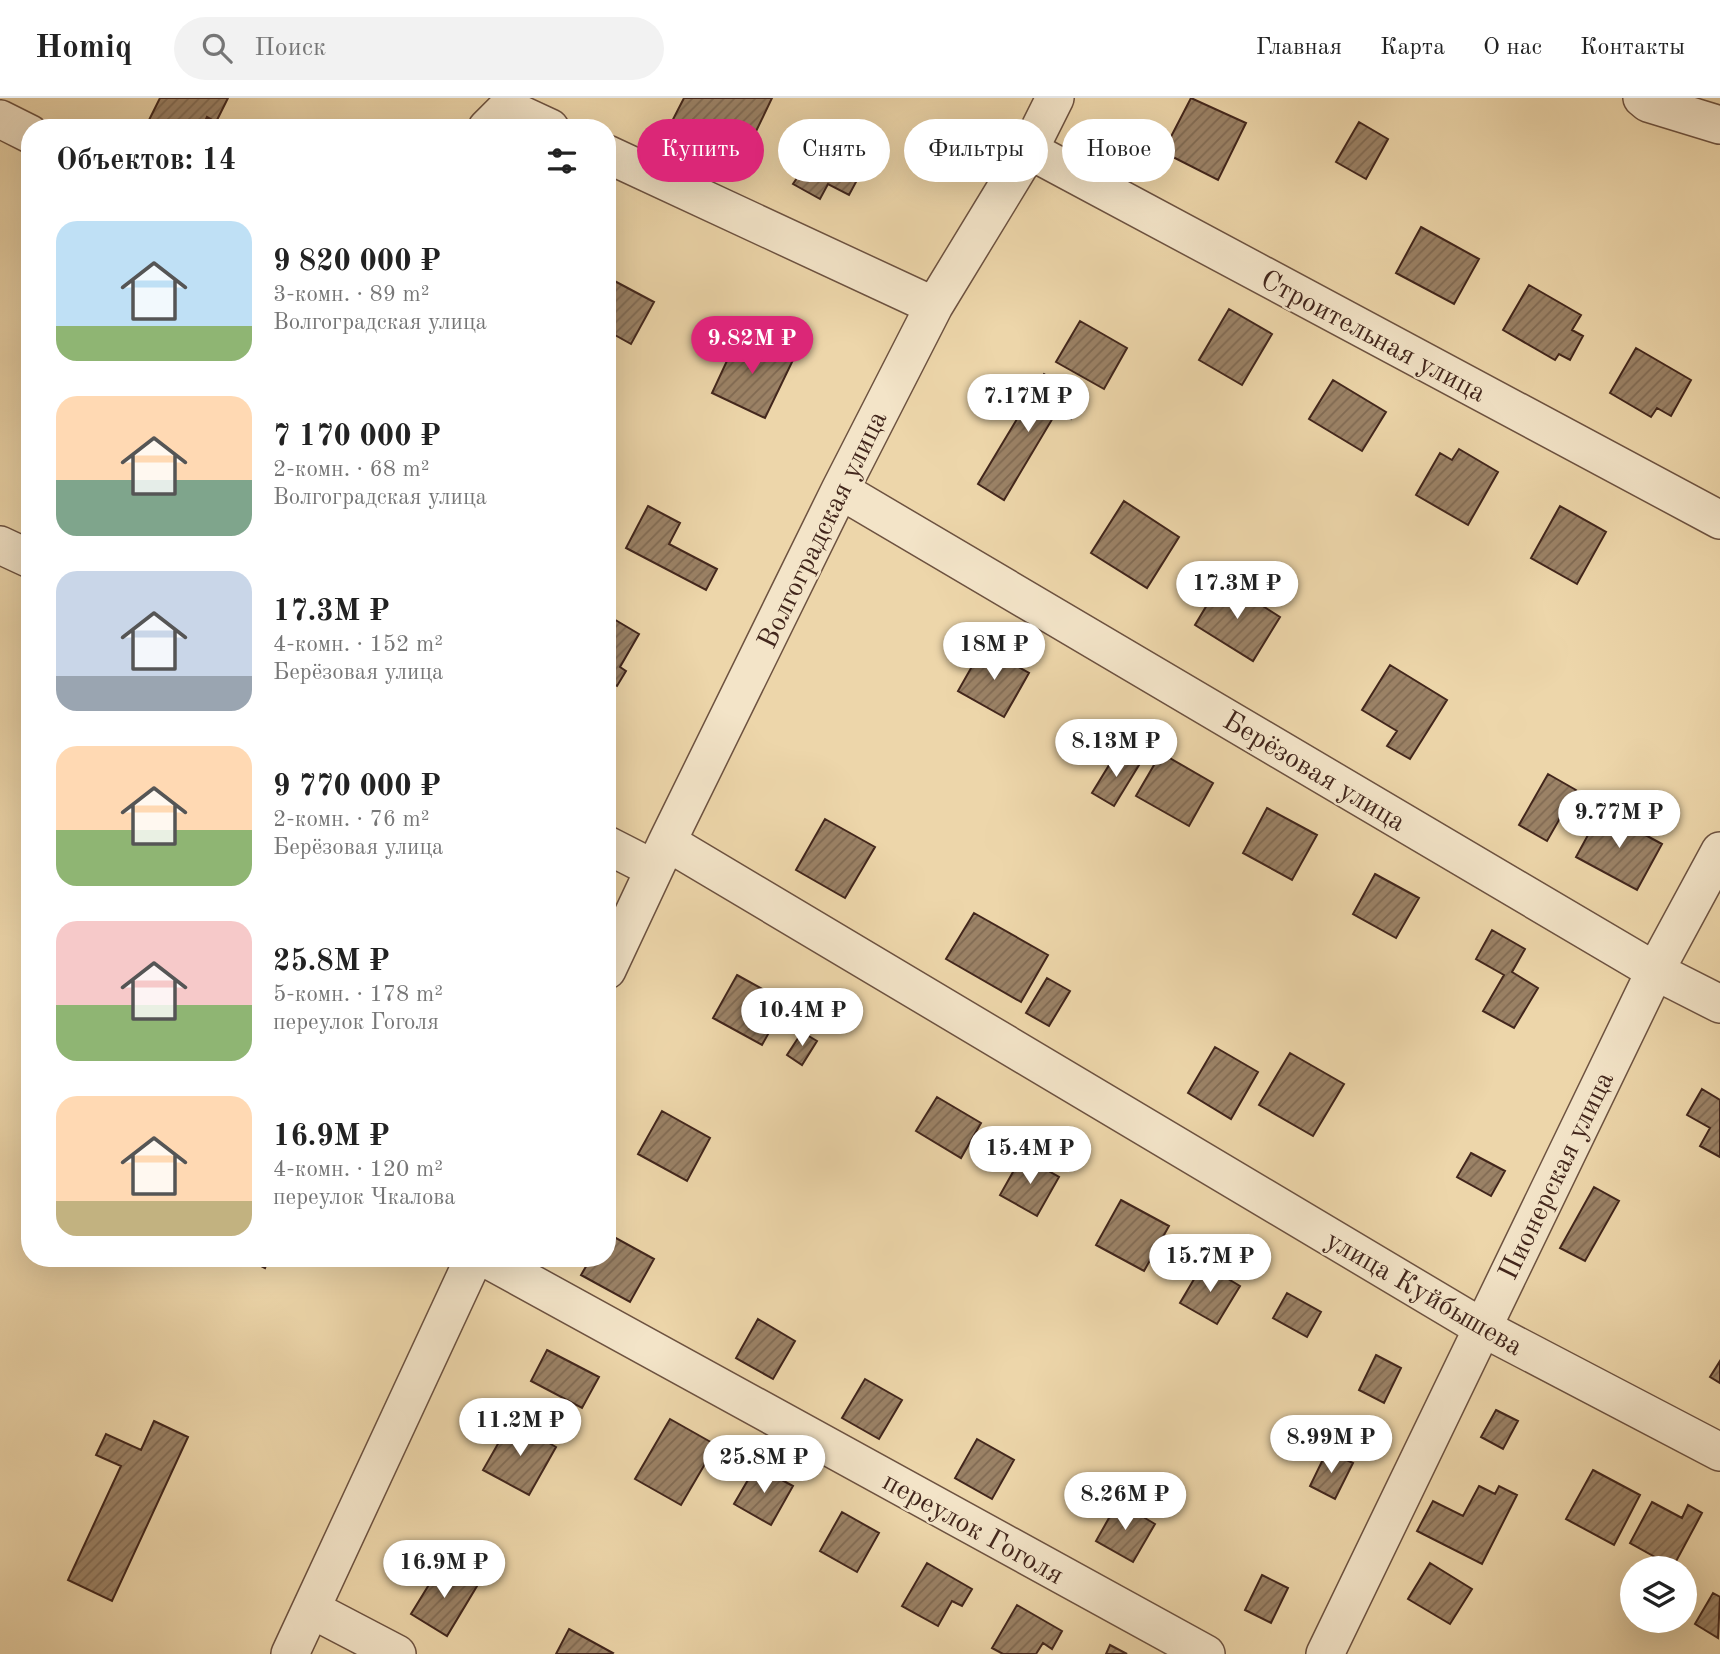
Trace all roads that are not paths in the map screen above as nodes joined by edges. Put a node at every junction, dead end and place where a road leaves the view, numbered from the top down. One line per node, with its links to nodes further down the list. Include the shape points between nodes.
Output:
1 (1055, 98): 6 (street, Волгоградская улица)
2 (1642, 98): 7 (street)
3 (0, 119): 8 (street)
4 (496, 119): 5 (street, via 507,108)
5 (531, 119)
6 (1044, 119)
7 (1720, 125)
8 (21, 130)
9 (616, 158): 12 (street)
10 (1048, 160): 14 (street, Строительная улица)
11 (1010, 182): 12 (street, Волгоградская улица)
12 (934, 306): 13 (street, Волгоградская улица)
13 (840, 489): 19 (street, Волгоградская улица); 21 (street, Берёзовая улица)
14 (1720, 520)
15 (0, 545): 16 (street)
16 (21, 555)
17 (616, 847): 19 (street, улица Куйбышева)
18 (1720, 851): 21 (street, Пионерская улица)
19 (661, 855): 20 (street, Волгоградская улица); 25 (street, улица Куйбышева)
20 (616, 951)
21 (1655, 971): 22 (street, Берёзовая улица); 25 (street, Пионерская улица)
22 (1720, 1004)
23 (470, 1267): 27 (street)
24 (501, 1267): 30 (street, переулок Гоголя)
25 (1481, 1327): 26 (street, улица Куйбышева); 31 (street, Пионерская улица)
26 (1720, 1452)
27 (311, 1609): 28 (street); 29 (street)
28 (290, 1654)
29 (397, 1654)
30 (1206, 1654)
31 (1325, 1654)

